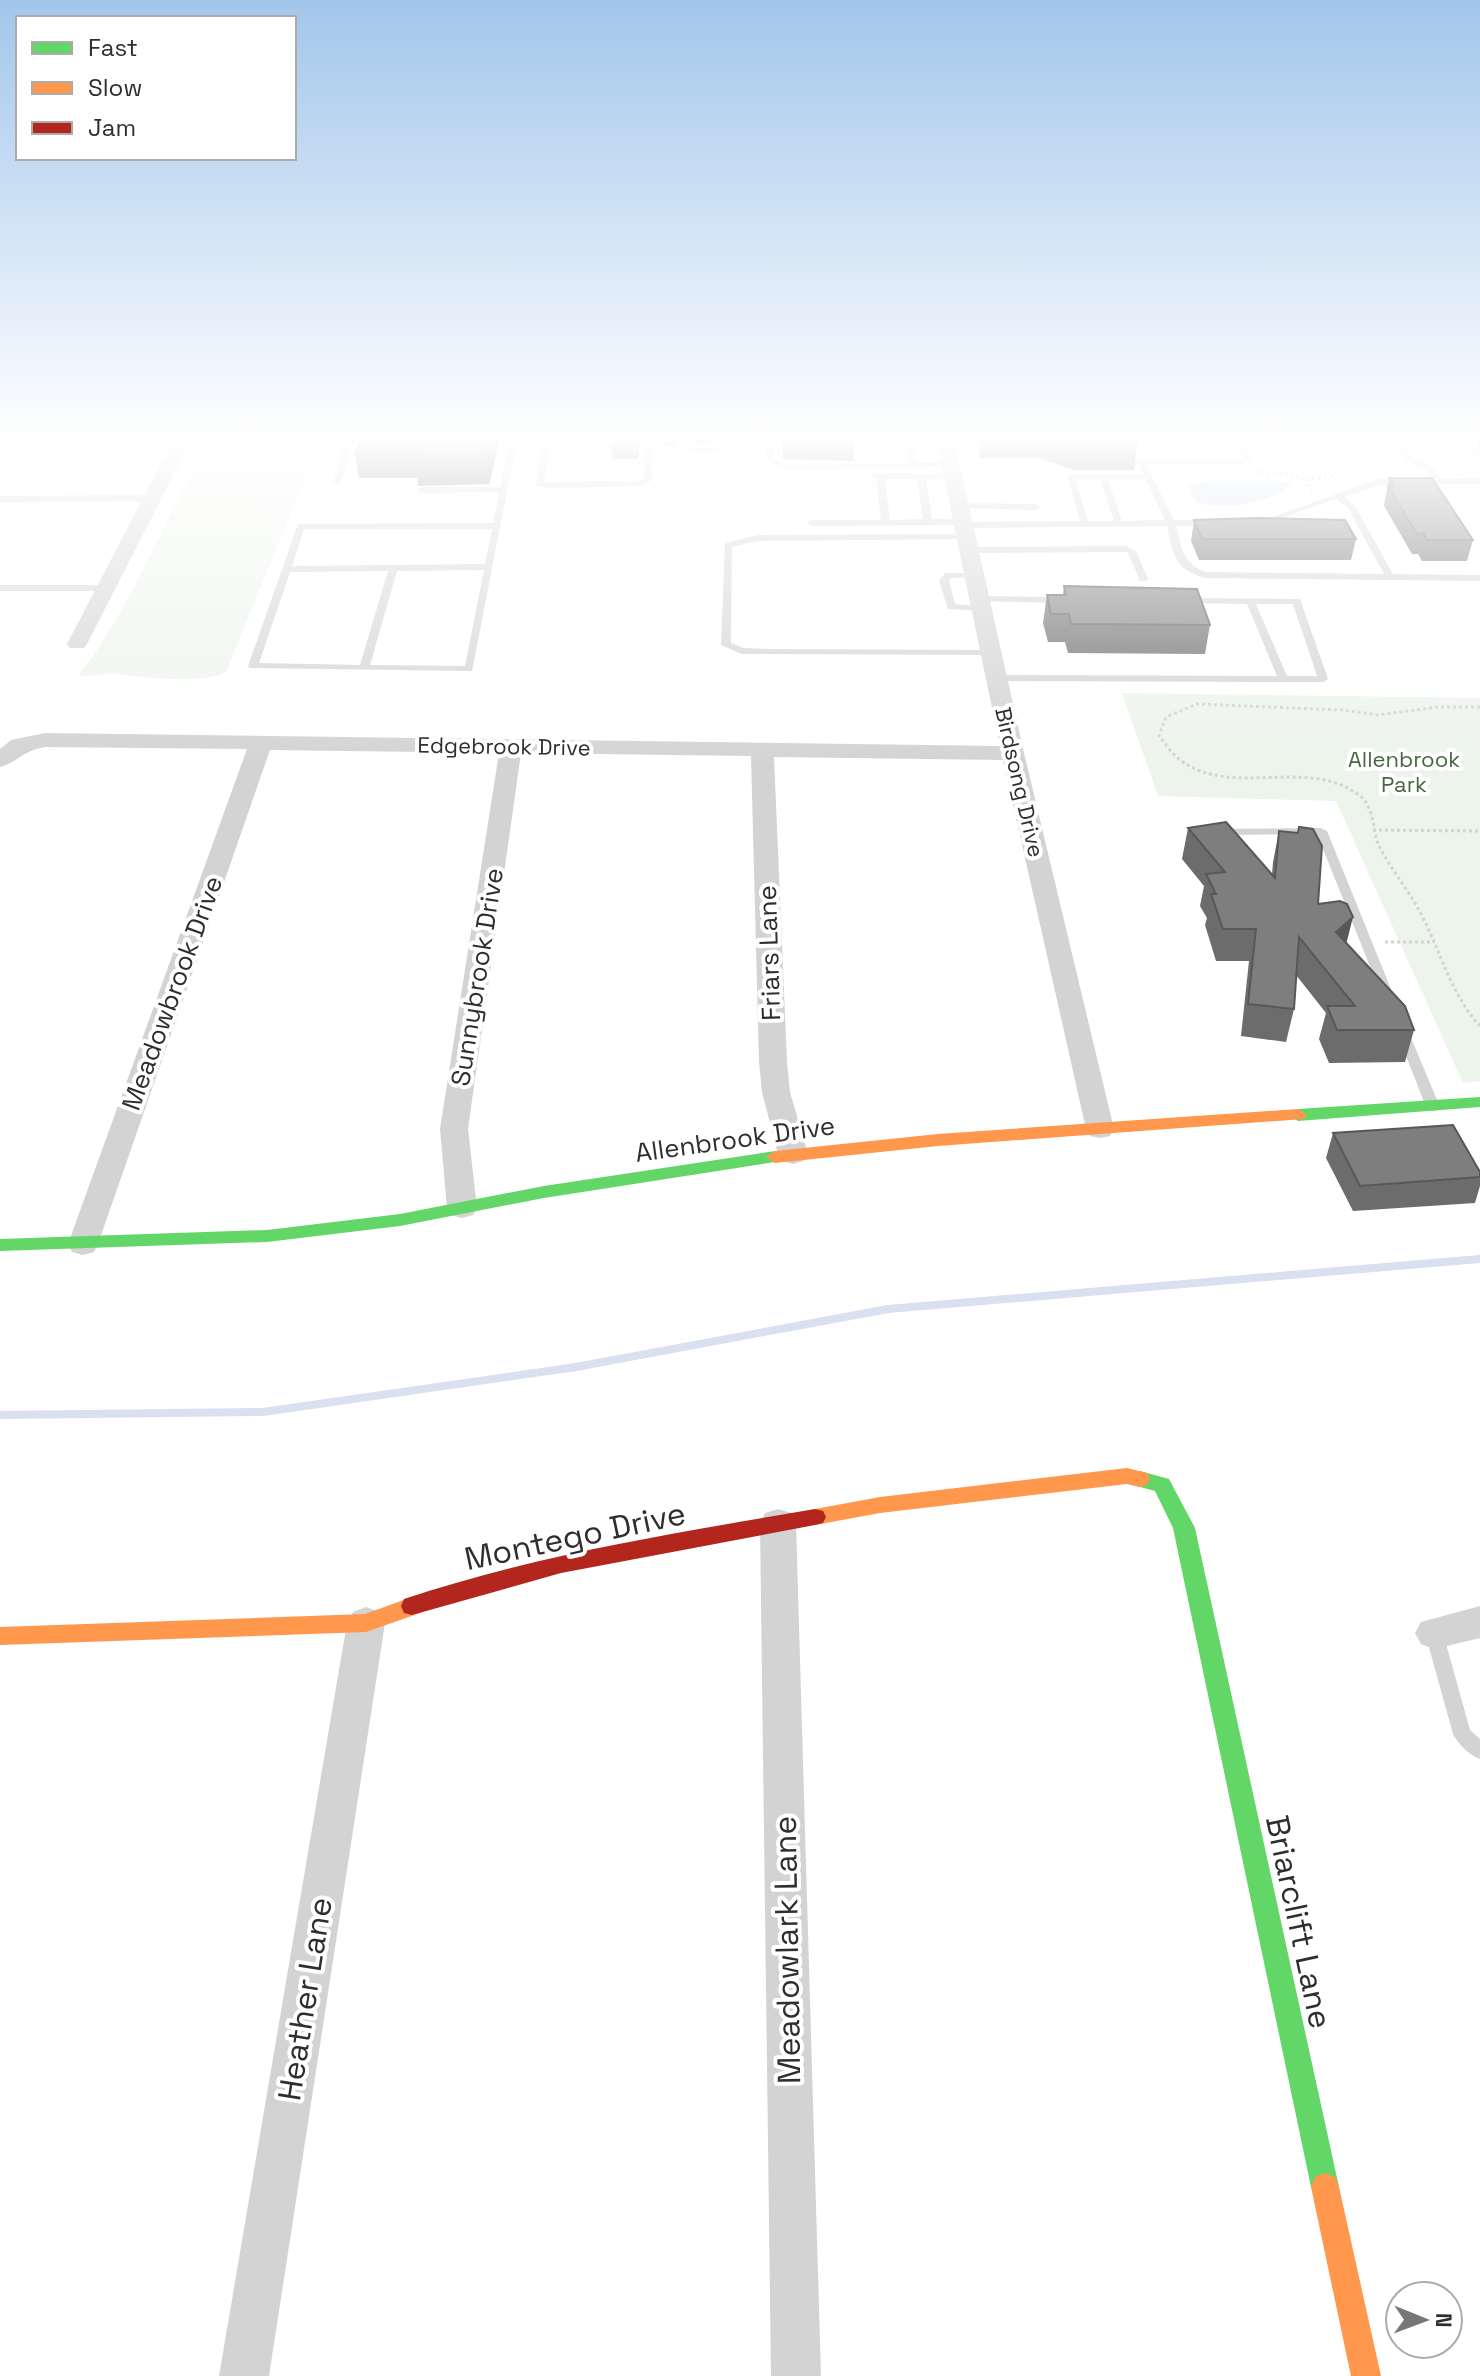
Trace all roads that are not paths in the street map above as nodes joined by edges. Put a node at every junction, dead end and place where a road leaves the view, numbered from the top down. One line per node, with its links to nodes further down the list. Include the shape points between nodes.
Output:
1 (128, 546): 16 (street)
2 (294, 546): 11 (lane)
3 (492, 546): 9 (lane)
4 (728, 546): 22 (lane, via 726,645 772,652)
5 (967, 546): 20 (street, Birdsong Drive)
6 (1102, 546): 14 (lane, via 1132,551)
7 (1177, 546): 12 (lane, via 1188,570 1205,575)
8 (1373, 546): 12 (lane)
9 (488, 567): 10 (lane); 23 (lane, via 469,669)
10 (393, 568): 11 (lane); 23 (lane)
11 (286, 569): 23 (lane, via 253,666)
12 (1390, 577): 13 (lane)
13 (1480, 578)
14 (1143, 579)
15 (0, 588): 16 (lane)
16 (105, 588): 21 (street)
17 (1075, 600): 20 (lane)
18 (1171, 601): 19 (lane)
19 (1250, 601): 25 (lane); 25 (lane, via 1297,601 1323,679)
20 (981, 604): 22 (street, Birdsong Drive)
21 (77, 644)
22 (992, 653): 24 (street, Birdsong Drive)
23 (364, 668)
24 (998, 678): 25 (lane); 29 (street, Birdsong Drive)
25 (1283, 679)
26 (261, 743): 27 (street, Edgebrook Drive); 30 (street, Edgebrook Drive, via 45,740 19,745); 39 (street, Meadowbrook Drive)
27 (511, 747): 28 (street, Edgebrook Drive); 38 (street, Sunnybrook Drive, via 454,1129)
28 (762, 749): 29 (street, Edgebrook Drive); 37 (street, Friars Lane, via 773,1062)
29 (1013, 753): 36 (street, Birdsong Drive)
30 (0, 760)
31 (1216, 832): 32 (lane, via 1321,831)
32 (1394, 1010)
33 (1399, 1024): 35 (lane)
34 (1480, 1102): 35 (street, Allenbrook Drive)
35 (1433, 1107): 36 (street, Allenbrook Drive)
36 (1100, 1129): 37 (street, Allenbrook Drive)
37 (793, 1154): 38 (street, Allenbrook Drive)
38 (462, 1208): 39 (street, Allenbrook Drive, via 267,1236)
39 (83, 1244): 40 (street, Allenbrook Drive)
40 (0, 1245)
41 (1162, 1485): 42 (street, Montego Drive, via 1127,1476 880,1505); 50 (street, Briarclift Lane, via 1184,1528)
42 (778, 1523): 44 (street, Montego Drive, via 465,1587); 49 (street, Meadowlark Lane)
43 (1480, 1622): 45 (street)
44 (366, 1623): 46 (street, Montego Drive); 48 (street, Heather Lane)
45 (1434, 1633): 47 (lane, via 1462,1734)
46 (0, 1636)
47 (1480, 1751)
48 (244, 2376)
49 (796, 2376)
50 (1366, 2376)

